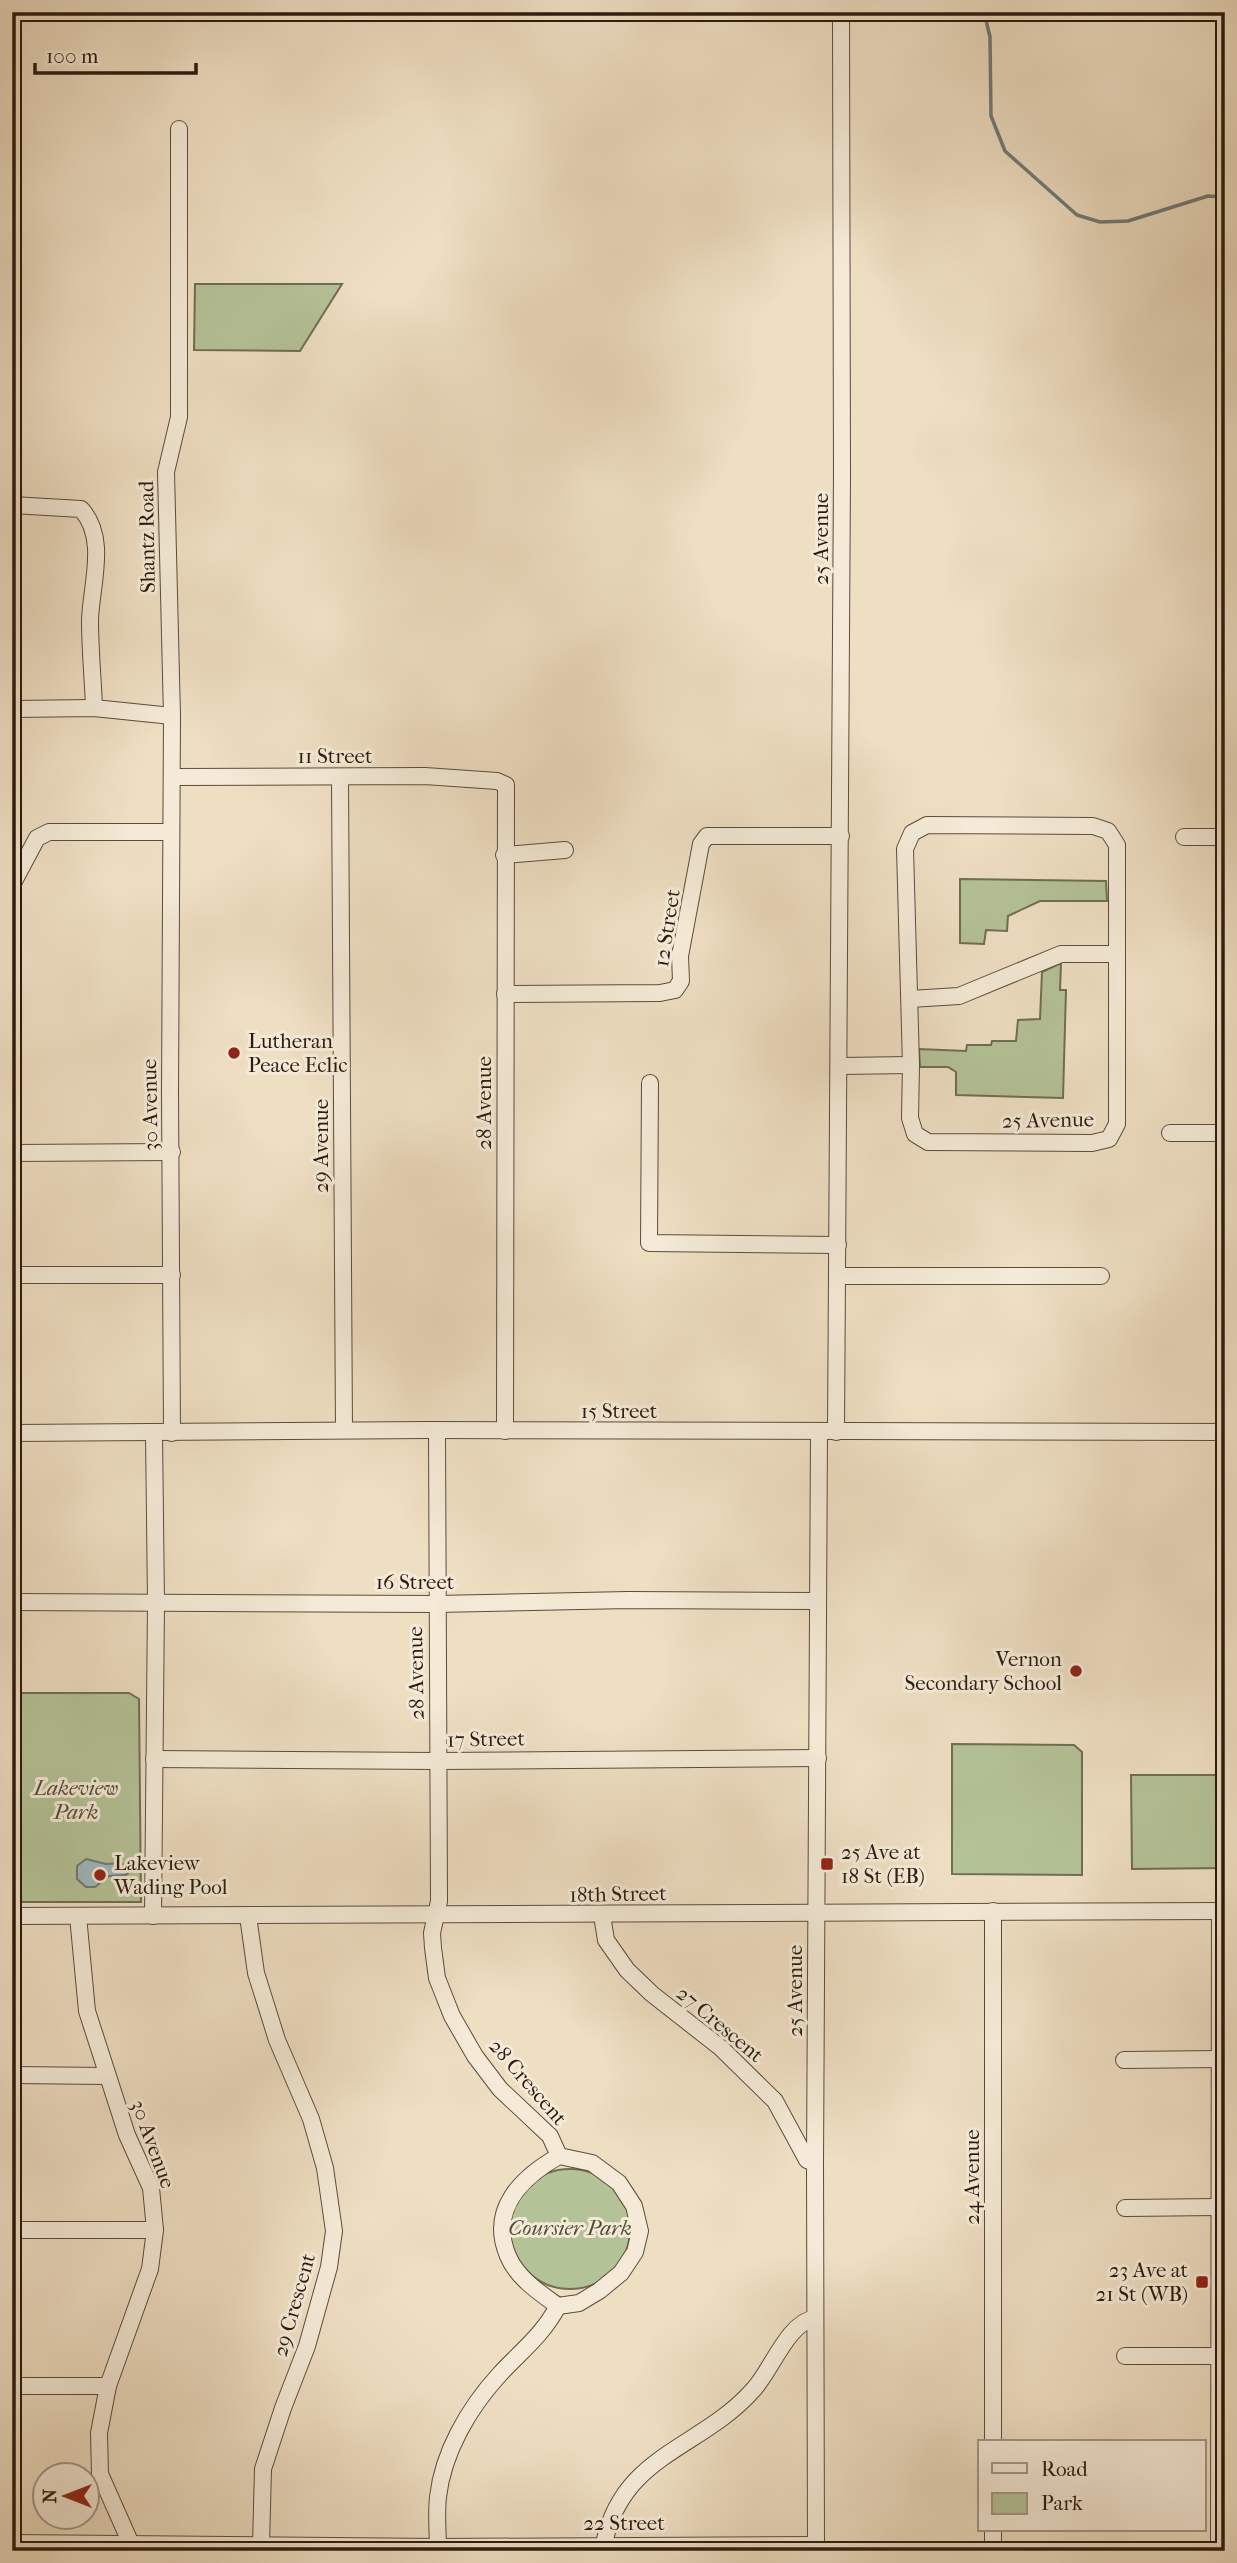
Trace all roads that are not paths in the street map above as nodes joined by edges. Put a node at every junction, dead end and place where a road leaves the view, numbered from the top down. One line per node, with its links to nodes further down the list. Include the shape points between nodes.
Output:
1 (841, 12): 11 (street, 25 Avenue)
2 (178, 129): 6 (street, Shantz Road, via 178,417 166,471)
3 (12, 505): 4 (street, via 81,509 93,531)
4 (94, 708): 5 (street); 6 (street)
5 (12, 709)
6 (172, 716): 7 (street, Shantz Road)
7 (173, 777): 8 (street, 11 Street); 10 (street, 30 Avenue)
8 (340, 777): 9 (street, 11 Street); 32 (street, 29 Avenue)
9 (497, 781): 15 (street, 28 Avenue, via 506,785)
10 (171, 832): 16 (street, via 49,832 37,838); 25 (street, 30 Avenue)
11 (841, 836): 18 (street, 12 Street, via 707,836 701,844 680,956 681,981 675,990); 21 (street, 25 Avenue)
12 (1225, 836): 13 (street)
13 (1184, 837)
14 (565, 850): 15 (street)
15 (504, 855): 18 (street, 28 Avenue)
16 (12, 885)
17 (1117, 954): 19 (street, via 1061,954 959,996); 19 (street, 25 Avenue, via 1117,845 1108,831 1093,826 927,825 912,833 905,849); 20 (street, 25 Avenue, via 1117,1125 1109,1139 1092,1143 928,1142 915,1134 910,1118)
18 (505, 993): 34 (street, 28 Avenue)
19 (910, 999): 20 (street, 25 Avenue)
20 (911, 1065): 21 (street)
21 (840, 1066): 27 (street, 25 Avenue)
22 (650, 1083): 27 (street, via 649,1243)
23 (1170, 1133): 24 (street)
24 (1225, 1133)
25 (172, 1152): 26 (street); 29 (street, 30 Avenue)
26 (12, 1153)
27 (838, 1245): 30 (street, 25 Avenue)
28 (12, 1275): 29 (street)
29 (172, 1275): 39 (street, 30 Avenue)
30 (838, 1276): 31 (street); 36 (street, 25 Avenue)
31 (1101, 1276)
32 (344, 1430): 33 (street, 15 Street); 39 (street, 15 Street)
33 (437, 1430): 34 (street, 15 Street); 44 (street, 28 Avenue)
34 (505, 1431): 35 (street, 15 Street)
35 (820, 1432): 36 (street, 15 Street); 41 (street, 25 Avenue)
36 (836, 1432): 40 (street, 15 Street)
37 (12, 1433): 38 (street, 15 Street)
38 (154, 1433): 39 (street, 15 Street); 43 (street)
39 (172, 1433)
40 (1225, 1433)
41 (817, 1601): 44 (street, 16 Street); 45 (street, 25 Avenue)
42 (12, 1602): 43 (street, 16 Street)
43 (156, 1603): 44 (street, 16 Street); 46 (street)
44 (436, 1604): 47 (street, 28 Avenue)
45 (818, 1758): 47 (street, 17 Street); 50 (street, 25 Avenue)
46 (154, 1759): 47 (street, 17 Street); 54 (street)
47 (438, 1761): 56 (street, 28 Avenue)
48 (993, 1911): 49 (street, 18th Street); 50 (street, 18th Street); 74 (street, 24 Avenue)
49 (1222, 1911): 57 (street)
50 (816, 1913): 51 (street, 18th Street); 62 (street, 25 Avenue)
51 (602, 1915): 56 (street, 18th Street); 62 (street, 27 Crescent, via 606,1940 627,1970 690,2021 775,2101 807,2160)
52 (12, 1916): 53 (street, 18th Street)
53 (78, 1916): 54 (street, 18th Street); 60 (street, 30 Avenue, via 87,2011)
54 (153, 1916): 55 (street, 18th Street)
55 (247, 1916): 56 (street, 18th Street); 80 (street, 29 Crescent, via 256,1973 325,2168 334,2231 307,2346 263,2469)
56 (437, 1916): 61 (street, 28 Crescent, via 432,1933 436,1968 453,2016 483,2067 550,2136)
57 (1219, 2059): 58 (street); 63 (street)
58 (1124, 2060)
59 (12, 2075): 60 (street)
60 (107, 2076): 66 (street, 30 Avenue, via 151,2188)
61 (559, 2156): 68 (street, 28 Crescent, via 534,2170 515,2189 505,2210 502,2233 508,2258 530,2285); 68 (street, 28 Crescent, via 592,2163 619,2183 634,2206 640,2231 635,2252 621,2273 579,2303)
62 (815, 2163): 69 (street, 25 Avenue)
63 (1219, 2207): 64 (street); 67 (street)
64 (1125, 2208)
65 (12, 2230): 66 (street)
66 (155, 2230): 73 (street, 30 Avenue, via 150,2269)
67 (1222, 2303): 71 (street)
68 (558, 2306): 83 (street, via 546,2327 499,2375 456,2438 443,2468)
69 (815, 2318): 79 (street, via 797,2326 754,2390 721,2420 650,2465 623,2494); 82 (street, 25 Avenue)
70 (1125, 2356): 71 (street)
71 (1219, 2356): 75 (street)
72 (12, 2386): 73 (street)
73 (108, 2386): 78 (street, 30 Avenue, via 99,2433 100,2474)
74 (993, 2440)
75 (1212, 2504): 85 (street)
76 (993, 2532): 84 (street)
77 (12, 2543): 78 (street, 22 Street)
78 (131, 2543): 81 (street, 22 Street)
79 (604, 2544): 82 (street, 22 Street); 83 (street, 22 Street)
80 (261, 2546): 81 (street, 22 Street); 83 (street, 22 Street)
81 (159, 2547)
82 (816, 2548)
83 (438, 2549)
84 (993, 2551)
85 (1219, 2551)

